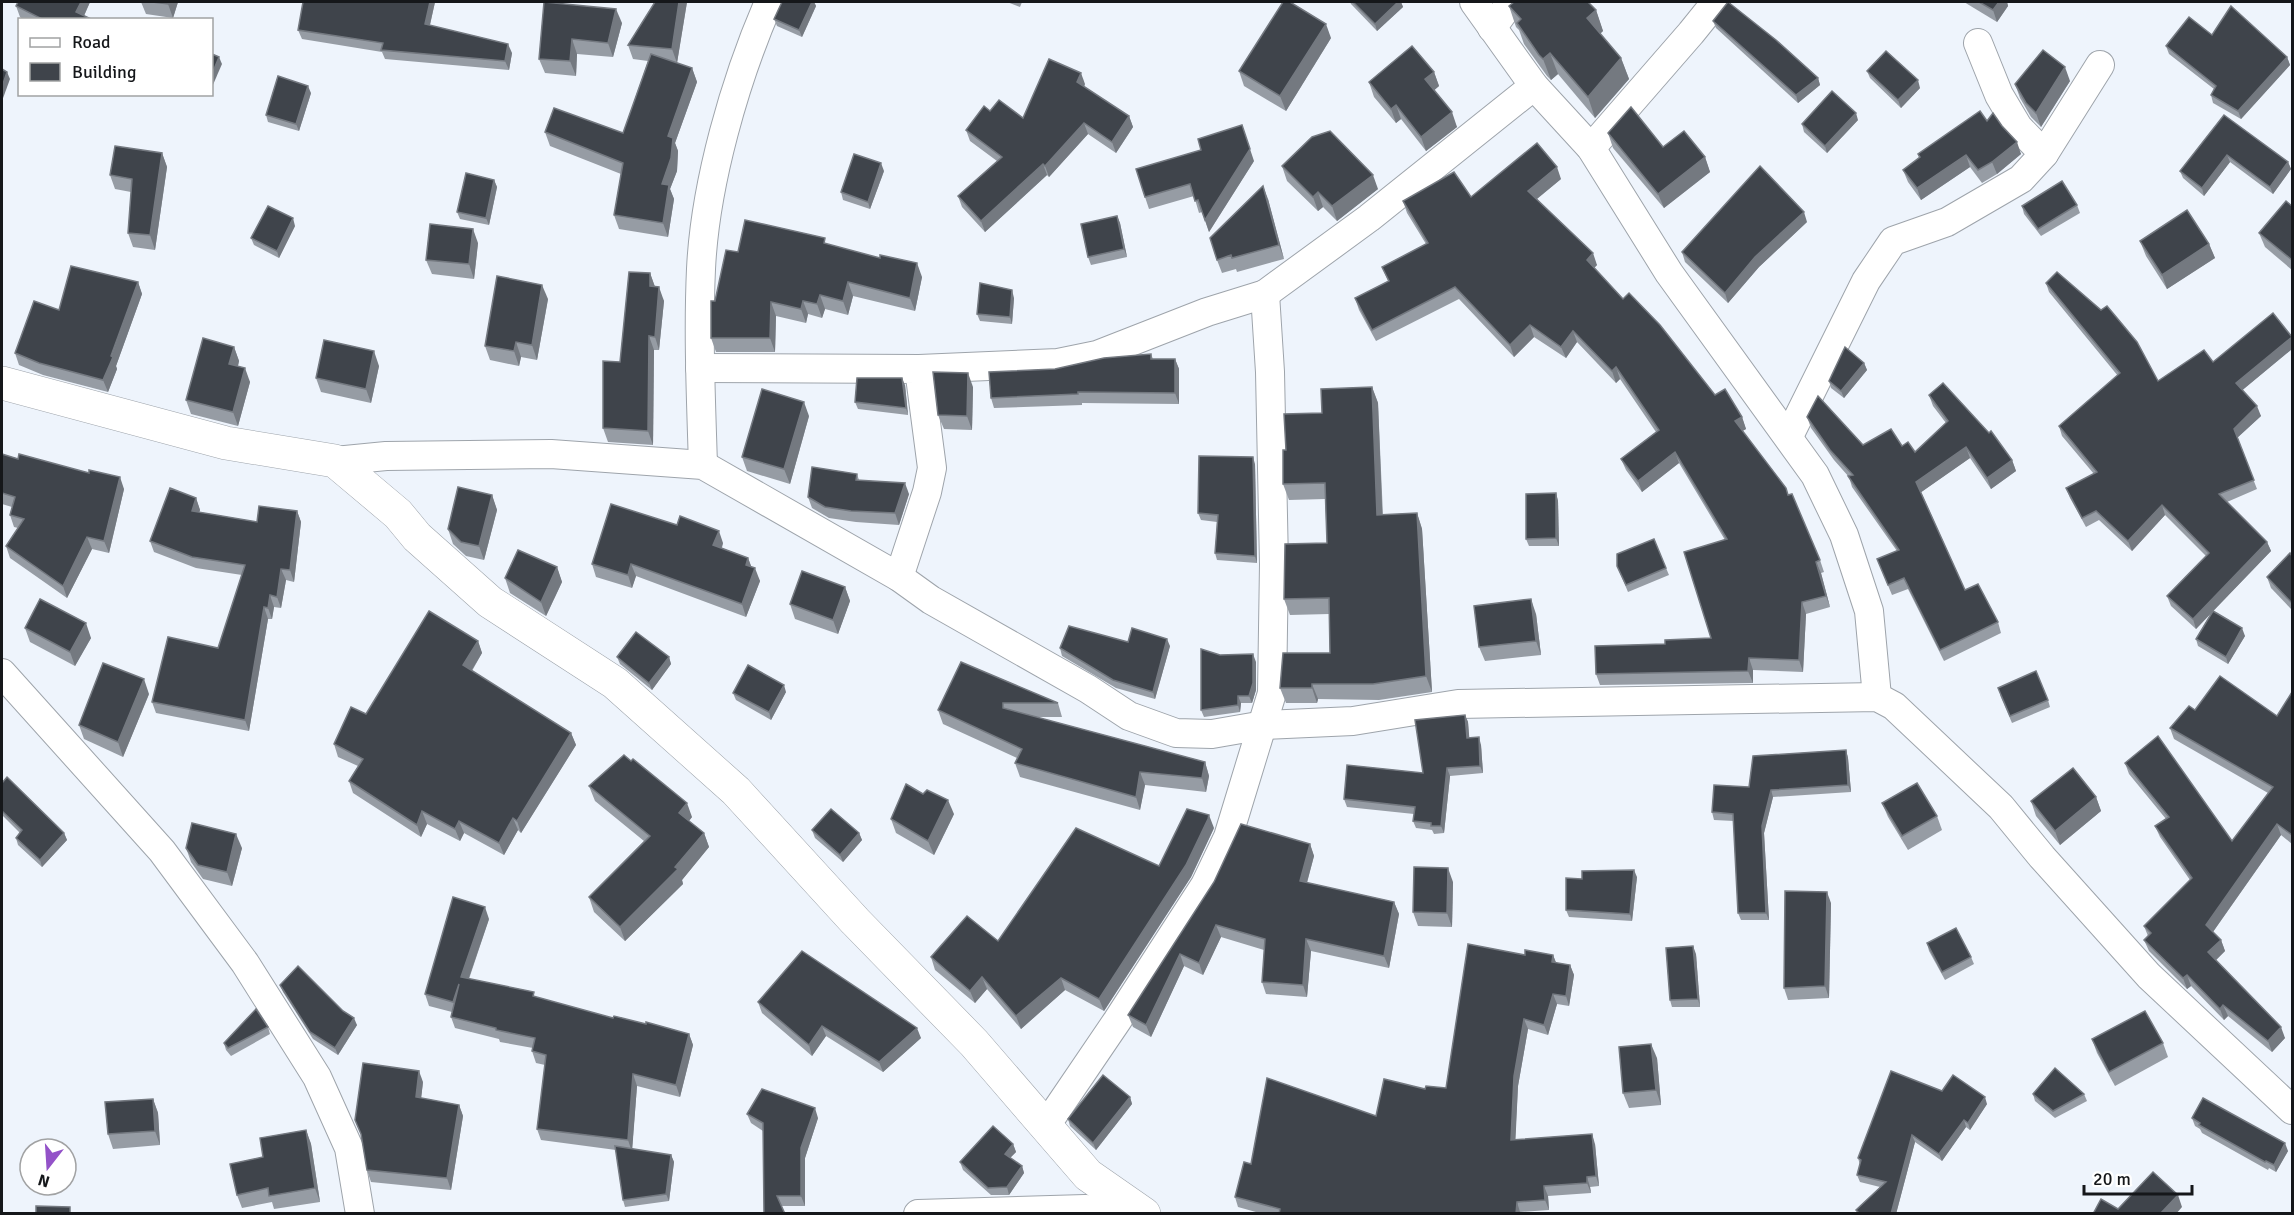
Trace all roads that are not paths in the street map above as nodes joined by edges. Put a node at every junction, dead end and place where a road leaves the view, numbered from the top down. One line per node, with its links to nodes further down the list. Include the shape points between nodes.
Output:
1 (769, 2): 12 (street, via 730,109 707,211 701,268)
2 (1474, 2): 5 (street)
3 (1511, 2): 5 (street)
4 (1716, 2): 9 (street)
5 (1492, 28): 8 (street)
6 (1978, 43): 10 (street, via 1999,95 2019,127)
7 (2100, 65): 10 (street)
8 (1534, 86): 9 (street); 11 (street, via 1369,218)
9 (1592, 148): 15 (street, via 1669,273)
10 (2044, 154): 15 (street, via 2021,179 1991,197 1947,222 1893,241 1866,281)
11 (1265, 294): 13 (street, via 1096,355 1058,363); 21 (street, via 1275,564 1272,693)
12 (700, 368): 13 (street); 17 (street)
13 (919, 369): 18 (street, via 932,468)
14 (2, 383): 16 (street, via 226,443)
15 (1789, 436): 20 (street, via 1815,474 1844,535 1863,590 1869,611)
16 (335, 461): 17 (street, via 386,456 550,454); 23 (street, via 398,514 417,537 490,602 615,683 736,791 974,1043)
17 (703, 465): 18 (street)
18 (899, 577): 21 (street, via 931,600 1129,716 1176,733 1212,734)
19 (2, 673): 24 (street, via 162,851 245,963 317,1077 350,1148)
20 (1877, 697): 21 (street, via 1458,704 1353,721); 22 (street, via 1894,706 2001,807 2150,976)
21 (1264, 725): 23 (street, via 1228,837 1205,885)
22 (2292, 1110)
23 (1045, 1126): 27 (street, via 1088,1175)
24 (360, 1214)
25 (918, 1214): 26 (street, via 1085,1209)
26 (1137, 1214)
27 (1144, 1214)

